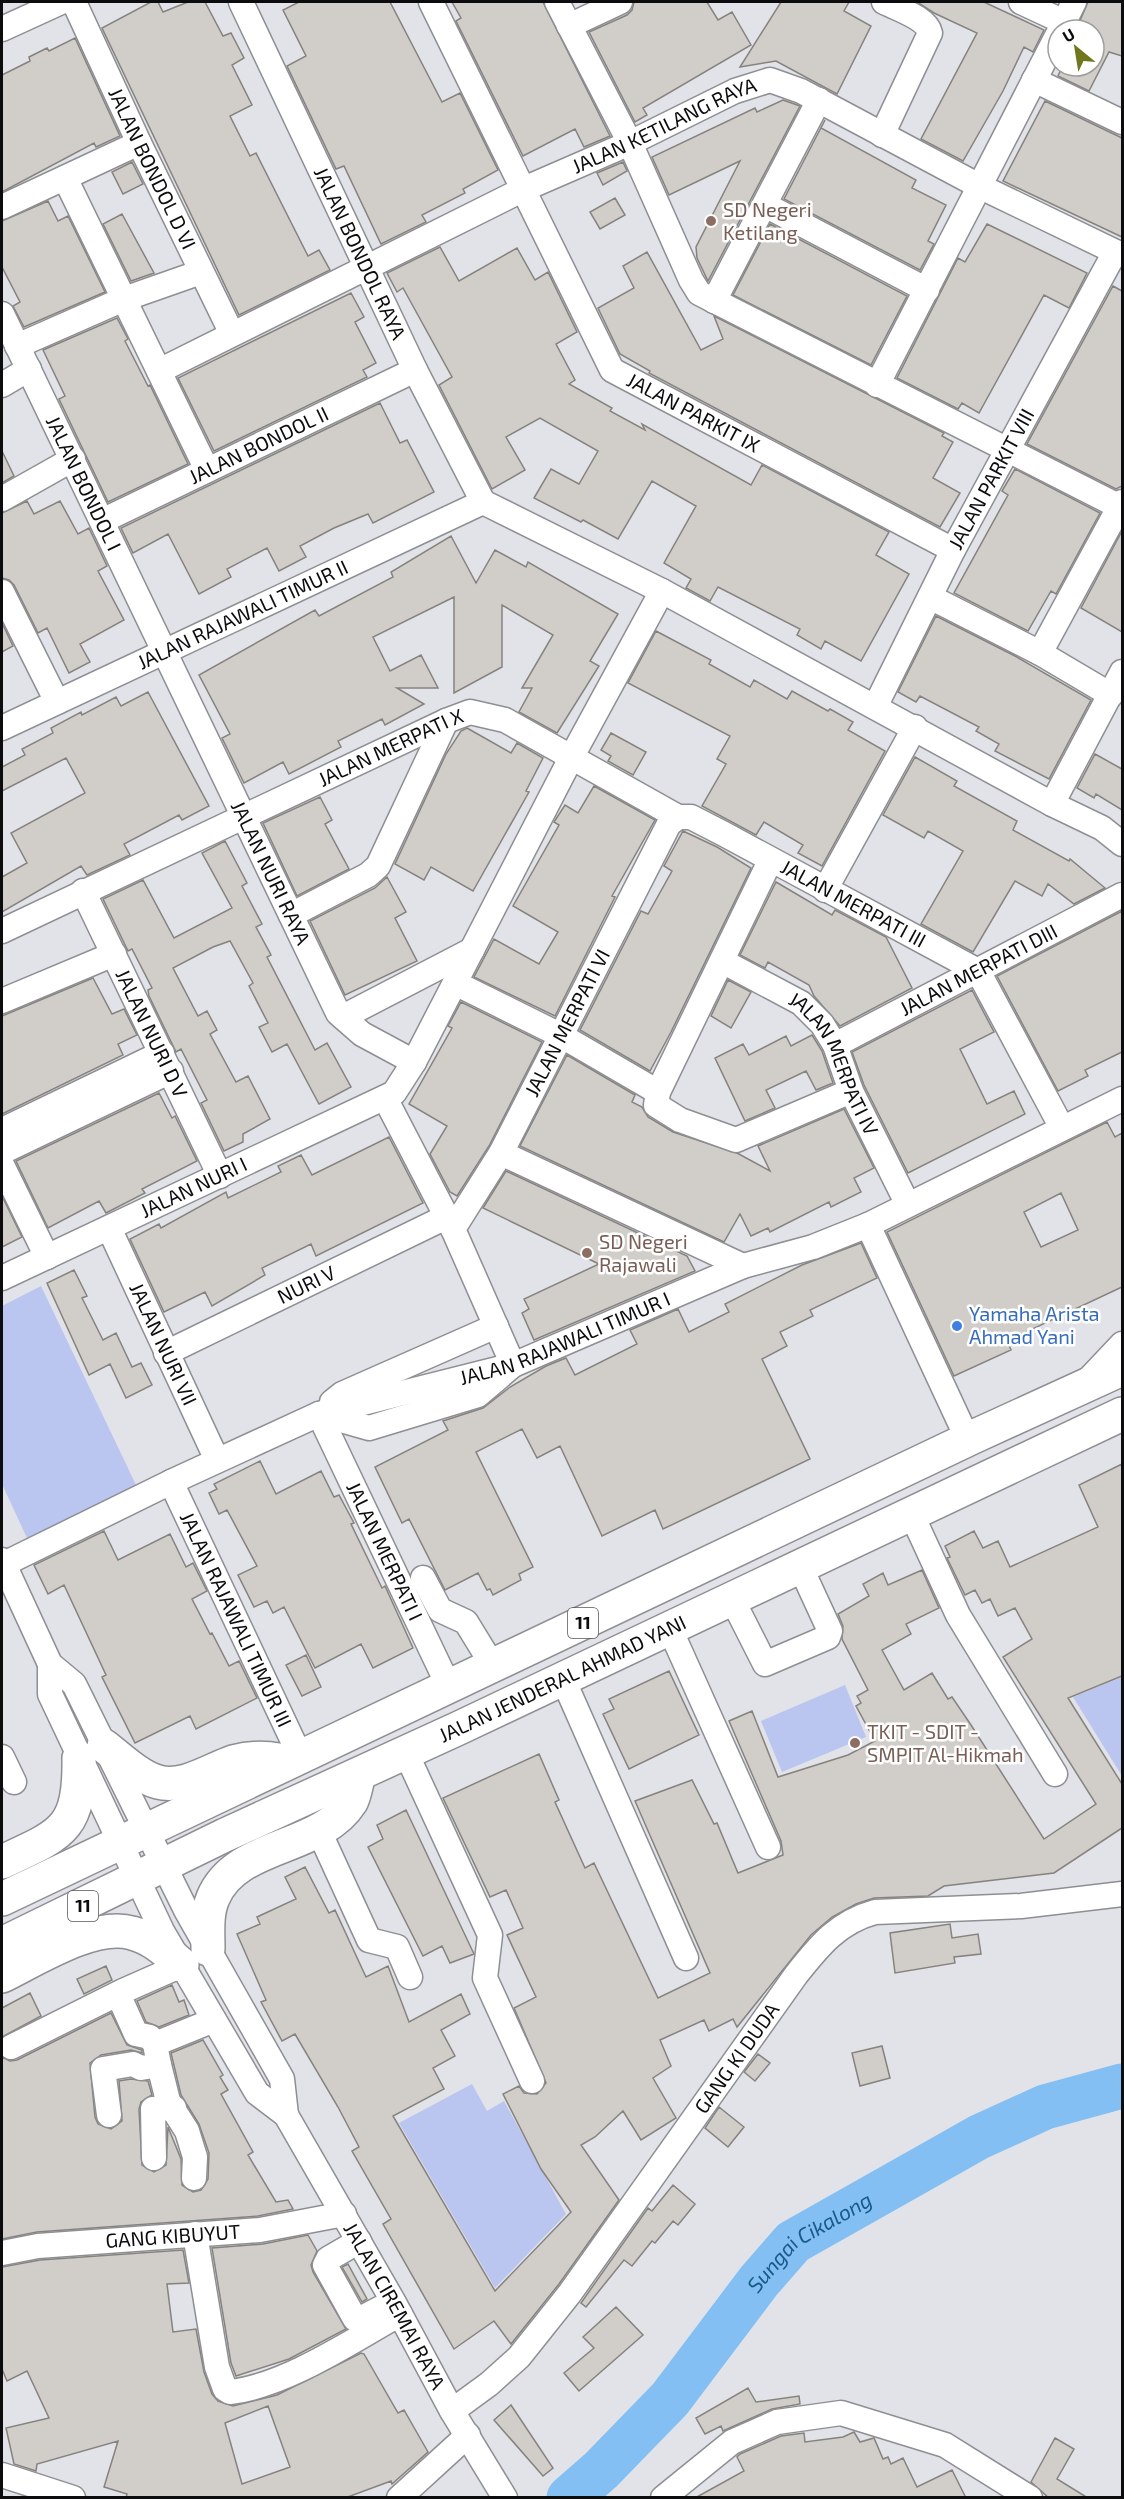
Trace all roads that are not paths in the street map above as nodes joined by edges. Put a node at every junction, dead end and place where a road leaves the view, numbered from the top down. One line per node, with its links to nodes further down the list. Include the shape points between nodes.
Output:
1 (62, 2): 11 (street)
2 (74, 2): 17 (street, JALAN BONDOL D VI)
3 (241, 2): 25 (street, JALAN BONDOL RAYA)
4 (431, 2): 21 (street, JALAN PARKIT IX)
5 (557, 2): 10 (street)
6 (620, 2): 10 (street)
7 (884, 2): 16 (street, via 921,21 930,33)
8 (1021, 2): 9 (street)
9 (1055, 18)
10 (569, 26): 18 (street)
11 (2, 29)
12 (1046, 57): 13 (street)
13 (1034, 80): 15 (street); 20 (street)
14 (819, 100): 16 (street, JALAN KETILANG RAYA); 18 (street, JALAN KETILANG RAYA, via 785,83 754,83); 22 (street)
15 (1122, 122)
16 (882, 135): 20 (street, JALAN KETILANG RAYA)
17 (139, 143): 19 (street); 26 (street, JALAN BONDOL D VI)
18 (630, 143): 21 (street, JALAN KETILANG RAYA); 29 (street, via 691,280 699,293)
19 (65, 178): 23 (street); 28 (street)
20 (981, 187): 24 (street, JALAN KETILANG RAYA); 27 (street)
21 (524, 189): 25 (street, JALAN KETILANG RAYA); 45 (street, JALAN PARKIT IX, via 612,370)
22 (765, 205): 27 (street); 29 (street)
23 (2, 207)
24 (1119, 254): 38 (street, JALAN PARKIT VIII)
25 (368, 269): 31 (street, JALAN KETILANG RAYA); 34 (street, JALAN BONDOL RAYA)
26 (201, 272): 28 (street); 31 (street, JALAN BONDOL D VI)
27 (927, 290): 37 (street)
28 (124, 299): 32 (street); 35 (street)
29 (714, 301): 37 (street)
30 (2, 314): 32 (street, JALAN BONDOL I)
31 (232, 334): 35 (street, JALAN KETILANG RAYA)
32 (17, 346): 33 (street, JALAN BONDOL I)
33 (29, 369): 36 (street); 39 (street, JALAN BONDOL I)
34 (415, 370): 40 (street, JALAN BONDOL II); 42 (street, JALAN BONDOL RAYA)
35 (159, 371): 40 (street)
36 (2, 385)
37 (877, 385): 38 (street)
38 (1007, 449): 43 (street); 45 (street, JALAN PARKIT VIII)
39 (73, 459): 41 (street); 44 (street, JALAN BONDOL I)
40 (207, 470): 44 (street, JALAN BONDOL II)
41 (2, 499)
42 (483, 502): 46 (street); 49 (street, JALAN RAJAWALI TIMUR II)
43 (1122, 506): 50 (street)
44 (102, 521): 49 (street, JALAN BONDOL I)
45 (953, 550): 48 (street, JALAN PARKIT VIII)
46 (662, 591): 54 (street); 58 (street)
47 (2, 592): 53 (street)
48 (930, 597): 50 (street); 54 (street, JALAN PARKIT VIII)
49 (163, 652): 53 (street, JALAN RAJAWALI TIMUR II); 60 (street, JALAN NURI RAYA)
50 (1040, 653): 52 (street)
51 (1122, 672): 52 (street)
52 (1111, 695): 59 (street)
53 (57, 702): 56 (street, JALAN RAJAWALI TIMUR II)
54 (875, 707): 57 (street)
55 (446, 721): 58 (street, JALAN MERPATI X, via 470,712 486,714 525,730); 60 (street, JALAN MERPATI X); 67 (street, via 378,866)
56 (2, 728)
57 (915, 728): 59 (street); 64 (street)
58 (572, 758): 61 (street, JALAN MERPATI III); 69 (street)
59 (1052, 804): 62 (street, via 1102,828)
60 (242, 815): 65 (street, JALAN MERPATI X); 67 (street, JALAN NURI RAYA)
61 (678, 817): 63 (street, JALAN MERPATI III, via 692,817); 76 (street, JALAN MERPATI VI, via 669,824)
62 (1122, 844)
63 (770, 861): 64 (street, JALAN MERPATI III); 71 (street)
64 (825, 890): 72 (street, JALAN MERPATI III)
65 (83, 891): 68 (street, JALAN MERPATI X); 70 (street, JALAN NURI D V)
66 (1122, 896): 72 (street, JALAN MERPATI DIII)
67 (291, 915): 75 (street, JALAN NURI RAYA)
68 (2, 931)
69 (472, 950): 73 (street); 75 (street)
70 (114, 954): 74 (street); 78 (street, JALAN NURI D V)
71 (722, 961): 77 (street, JALAN MERPATI IV, via 808,1009); 81 (street)
72 (978, 971): 77 (street, JALAN MERPATI DIII); 84 (street)
73 (455, 983): 76 (street); 79 (street)
74 (2, 999)
75 (343, 1017): 79 (street, JALAN NURI RAYA, via 362,1034)
76 (560, 1035): 81 (street); 87 (street, JALAN MERPATI VI)
77 (835, 1046): 80 (street, JALAN MERPATI IV)
78 (166, 1062): 85 (street); 86 (street); 89 (street, JALAN NURI D V)
79 (414, 1062): 82 (street, via 394,1093)
80 (851, 1091): 81 (street, via 736,1140 661,1109 656,1105); 90 (street, JALAN MERPATI IV)
81 (658, 1092)
82 (385, 1098): 89 (street, JALAN NURI I); 91 (street)
83 (1122, 1099): 84 (street, JALAN RAJAWALI TIMUR I)
84 (1062, 1128): 90 (street, JALAN RAJAWALI TIMUR I)
85 (2, 1130)
86 (2, 1152)
87 (501, 1153): 91 (street, JALAN MERPATI VI); 95 (street)
88 (2, 1165): 94 (street)
89 (220, 1176): 93 (street, JALAN NURI I)
90 (907, 1203): 92 (street, JALAN RAJAWALI TIMUR I)
91 (449, 1223): 97 (street); 99 (street, NURI V)
92 (868, 1225): 95 (street, JALAN RAJAWALI TIMUR I, via 813,1248); 105 (street)
93 (109, 1228): 94 (street, JALAN NURI I); 99 (street, JALAN NURI VII)
94 (47, 1257): 96 (street, JALAN NURI I)
95 (743, 1266): 100 (street, JALAN RAJAWALI TIMUR I)
96 (2, 1278)
97 (496, 1326): 100 (street); 103 (street, via 342,1394)
98 (1122, 1344): 102 (street)
99 (166, 1353): 106 (street, JALAN NURI VII)
100 (513, 1365): 103 (street, JALAN RAJAWALI TIMUR I)
101 (1122, 1369): 102 (highway, JALAN JENDERAL AHMAD YANI / 11)
102 (1079, 1389): 105 (highway, JALAN JENDERAL AHMAD YANI / 11)
103 (319, 1414): 106 (street, JALAN RAJAWALI TIMUR I); 117 (street, JALAN MERPATI I)
104 (1120, 1417): 108 (highway, JALAN JENDERAL AHMAD YANI / 11)
105 (968, 1440): 115 (highway, JALAN JENDERAL AHMAD YANI / 11)
106 (217, 1460): 107 (street, JALAN RAJAWALI TIMUR I)
107 (171, 1482): 109 (street, JALAN RAJAWALI TIMUR I); 121 (street, JALAN RAJAWALI TIMUR III)
108 (911, 1513): 110 (highway, JALAN JENDERAL AHMAD YANI / 11); 122 (street, via 958,1615)
109 (2, 1563): 112 (street)
110 (800, 1566): 113 (highway, JALAN JENDERAL AHMAD YANI / 11); 113 (street, via 830,1634 818,1641 765,1664)
111 (423, 1578): 115 (street, via 440,1610 466,1622)
112 (8, 1593): 118 (street, JALAN CIREMAI RAYA, via 50,1664 74,1684)
113 (732, 1599): 114 (highway, JALAN JENDERAL AHMAD YANI / 11)
114 (670, 1629): 116 (highway, JALAN JENDERAL AHMAD YANI / 11); 127 (street)
115 (493, 1666): 117 (highway, JALAN JENDERAL AHMAD YANI / 11)
116 (563, 1679): 119 (highway, JALAN JENDERAL AHMAD YANI / 11); 134 (street)
117 (449, 1687): 121 (highway, JALAN JENDERAL AHMAD YANI / 11)
118 (92, 1752): 121 (highway, via 165,1784 183,1782 248,1759); 125 (street, JALAN CIREMAI RAYA); 128 (highway, via 77,1806 66,1824 49,1839)
119 (406, 1753): 123 (highway, JALAN JENDERAL AHMAD YANI / 11); 141 (street, via 490,1935 485,1978)
120 (2, 1757): 124 (street)
121 (294, 1759): 125 (highway, JALAN JENDERAL AHMAD YANI / 11)
122 (1055, 1774)
123 (359, 1775): 126 (highway, via 352,1800 331,1822); 129 (highway, JALAN JENDERAL AHMAD YANI / 11)
124 (14, 1782)
125 (132, 1837): 129 (street, JALAN CIREMAI RAYA); 131 (highway, JALAN JENDERAL AHMAD YANI / 11)
126 (325, 1844): 133 (highway, via 243,1865 225,1878 213,1899); 136 (street, via 369,1940 397,1947)
127 (768, 1847)
128 (2, 1862)
129 (150, 1872): 132 (highway, JALAN JENDERAL AHMAD YANI / 11); 133 (street, JALAN CIREMAI RAYA)
130 (1122, 1894): 152 (street, GANG KI DUDA, via 1021,1906 885,1911 854,1918 840,1927 796,1975 570,2293 519,2357)
131 (2, 1899)
132 (2, 1944)
133 (195, 1957): 135 (highway, via 130,1932 114,1932 81,1938); 137 (street); 138 (street, JALAN CIREMAI RAYA); 144 (street, JALAN CIREMAI RAYA, via 282,2079)
134 (686, 1958)
135 (2, 1976)
136 (410, 1977)
137 (118, 1994): 139 (street); 140 (street, via 136,2034 150,2037)
138 (214, 2020): 140 (street); 144 (street, JALAN CIREMAI RAYA, via 257,2093)
139 (11, 2047)
140 (157, 2054): 142 (street, via 166,2096); 143 (street, via 141,2068 134,2064 103,2069)
141 (532, 2081)
142 (174, 2108): 145 (street, via 153,2109); 146 (street, via 188,2131 195,2157)
143 (109, 2115)
144 (286, 2115): 147 (street, JALAN CIREMAI RAYA)
145 (154, 2158)
146 (194, 2178)
147 (344, 2214): 148 (street, GANG KIBUYUT, via 260,2230); 149 (street, JALAN CIREMAI RAYA)
148 (195, 2234): 150 (street, GANG KIBUYUT, via 38,2246); 151 (street, via 217,2367 225,2389 230,2392 302,2368)
149 (359, 2241): 151 (street, JALAN CIREMAI RAYA); 151 (street, via 325,2262 355,2319)
150 (2, 2253)
151 (397, 2308): 152 (street, JALAN CIREMAI RAYA)
152 (452, 2410): 153 (street, JALAN CIREMAI RAYA)
153 (468, 2435): 156 (street); 157 (street, JALAN CIREMAI RAYA)
154 (2, 2475): 155 (street)
155 (73, 2498)
156 (399, 2498)
157 (505, 2498)
158 (663, 2498): 159 (street, via 732,2442 777,2422 841,2413 945,2445)
159 (1029, 2498)

